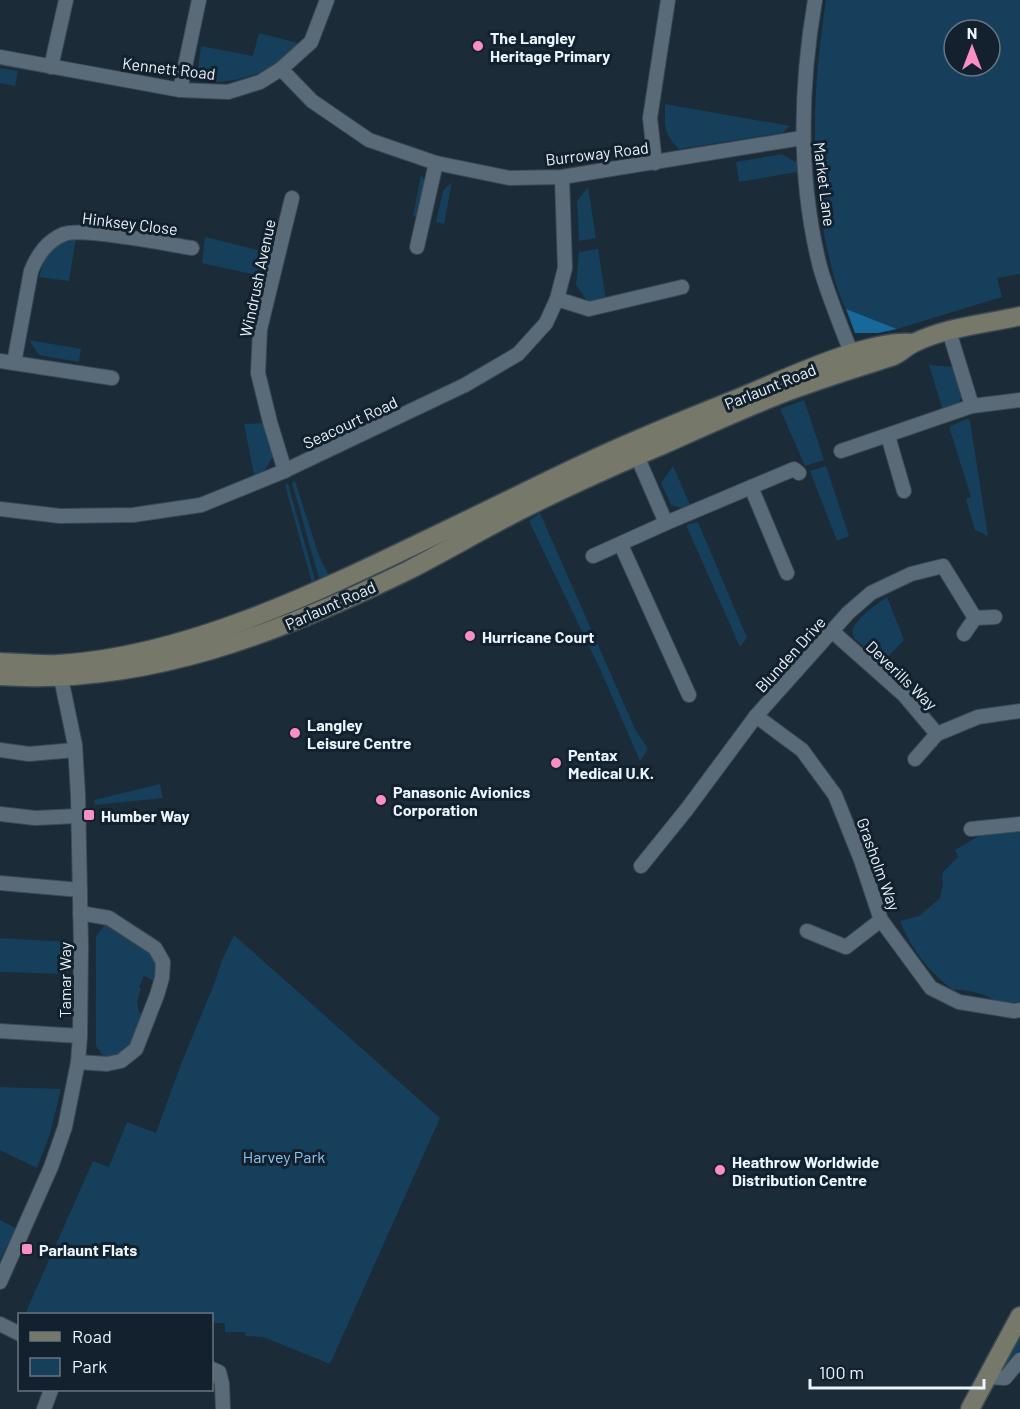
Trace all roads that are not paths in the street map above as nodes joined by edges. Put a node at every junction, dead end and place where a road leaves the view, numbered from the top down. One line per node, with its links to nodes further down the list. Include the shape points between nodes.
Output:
1 (66, 0): 7 (street)
2 (199, 0): 9 (street)
3 (327, 0): 8 (street, Kennett Road, via 311,42)
4 (668, 0): 12 (street, via 650,118)
5 (814, 0): 10 (street, Market Lane)
6 (0, 57): 7 (street, Kennett Road)
7 (51, 67): 9 (street, Kennett Road)
8 (281, 69): 9 (street, Kennett Road, via 260,82 228,92); 11 (street, Burroway Road, via 312,101 369,140)
9 (180, 90)
10 (802, 138): 12 (street, Burroway Road); 21 (street, Market Lane, via 820,268)
11 (436, 163): 13 (street, Burroway Road, via 509,178); 16 (street)
12 (655, 163): 13 (street, Burroway Road)
13 (561, 177): 18 (street, Seacourt Road, via 565,268)
14 (292, 198): 29 (street, Windrush Avenue, via 260,329 258,373)
15 (192, 248): 22 (street, Hinksey Close, via 86,232 66,233 50,242 31,271)
16 (417, 248)
17 (682, 287): 18 (street, via 589,309)
18 (557, 299): 29 (street, Seacourt Road, via 546,323 518,354 465,385)
19 (1020, 316): 20 (street, Parlaunt Road)
20 (949, 331): 21 (street, Parlaunt Road, via 912,344 900,354); 25 (street)
21 (854, 360): 27 (street, Parlaunt Road, via 772,397)
22 (7, 362): 23 (street)
23 (112, 378)
24 (1020, 400): 25 (street)
25 (972, 406): 26 (street)
26 (888, 436): 28 (street); 32 (street)
27 (634, 449): 34 (street); 43 (street, Parlaunt Road, via 317,592 168,645)
28 (841, 451)
29 (285, 471): 33 (street, Seacourt Road, via 201,505 133,515 60,516)
30 (799, 473): 31 (street, via 794,469)
31 (751, 487): 34 (street); 37 (street)
32 (904, 491)
33 (0, 509)
34 (666, 523): 35 (street)
35 (621, 545): 36 (street); 45 (street)
36 (593, 556)
37 (787, 573)
38 (995, 617): 39 (street)
39 (975, 618): 40 (street, Blunden Drive, via 943,566 911,574 871,593); 41 (street)
40 (833, 632): 47 (street, Blunden Drive); 48 (street, Deverills Way, via 904,694)
41 (964, 634)
42 (0, 662): 43 (street, Parlaunt Road)
43 (61, 671): 44 (street, Parlaunt Road); 50 (street, Tamar Way)
44 (0, 676)
45 (689, 695)
46 (1020, 711): 48 (street, Deverills Way, via 978,717)
47 (756, 716): 56 (street, Blunden Drive); 60 (street, Grasholm Way, via 802,750 836,795)
48 (937, 734): 51 (street)
49 (0, 750): 50 (street, via 29,754)
50 (75, 750): 53 (street, Tamar Way)
51 (915, 759)
52 (0, 814): 53 (street, via 35,818)
53 (79, 816): 58 (street, Tamar Way)
54 (1020, 824): 55 (street)
55 (971, 829)
56 (640, 866)
57 (0, 883): 58 (street)
58 (80, 890): 59 (street, Tamar Way)
59 (81, 913): 64 (street, Tamar Way); 65 (street, via 109,918 155,948 163,962 157,995 136,1049 121,1061)
60 (881, 920): 61 (street, via 846,947); 62 (street, Grasholm Way, via 931,988 959,1002)
61 (807, 931)
62 (1020, 1010)
63 (0, 1031): 64 (street)
64 (80, 1036): 65 (street, Tamar Way)
65 (78, 1062): 66 (street, Tamar Way, via 62,1137)
66 (1, 1279)
67 (1020, 1316): 72 (street)
68 (0, 1324): 69 (street)
69 (18, 1333)
70 (1020, 1360): 72 (street, via 1005,1378)
71 (213, 1369): 75 (street, via 219,1372)
72 (988, 1377): 76 (street)
73 (50, 1391): 74 (street)
74 (44, 1409)
75 (224, 1409)
76 (970, 1409)

